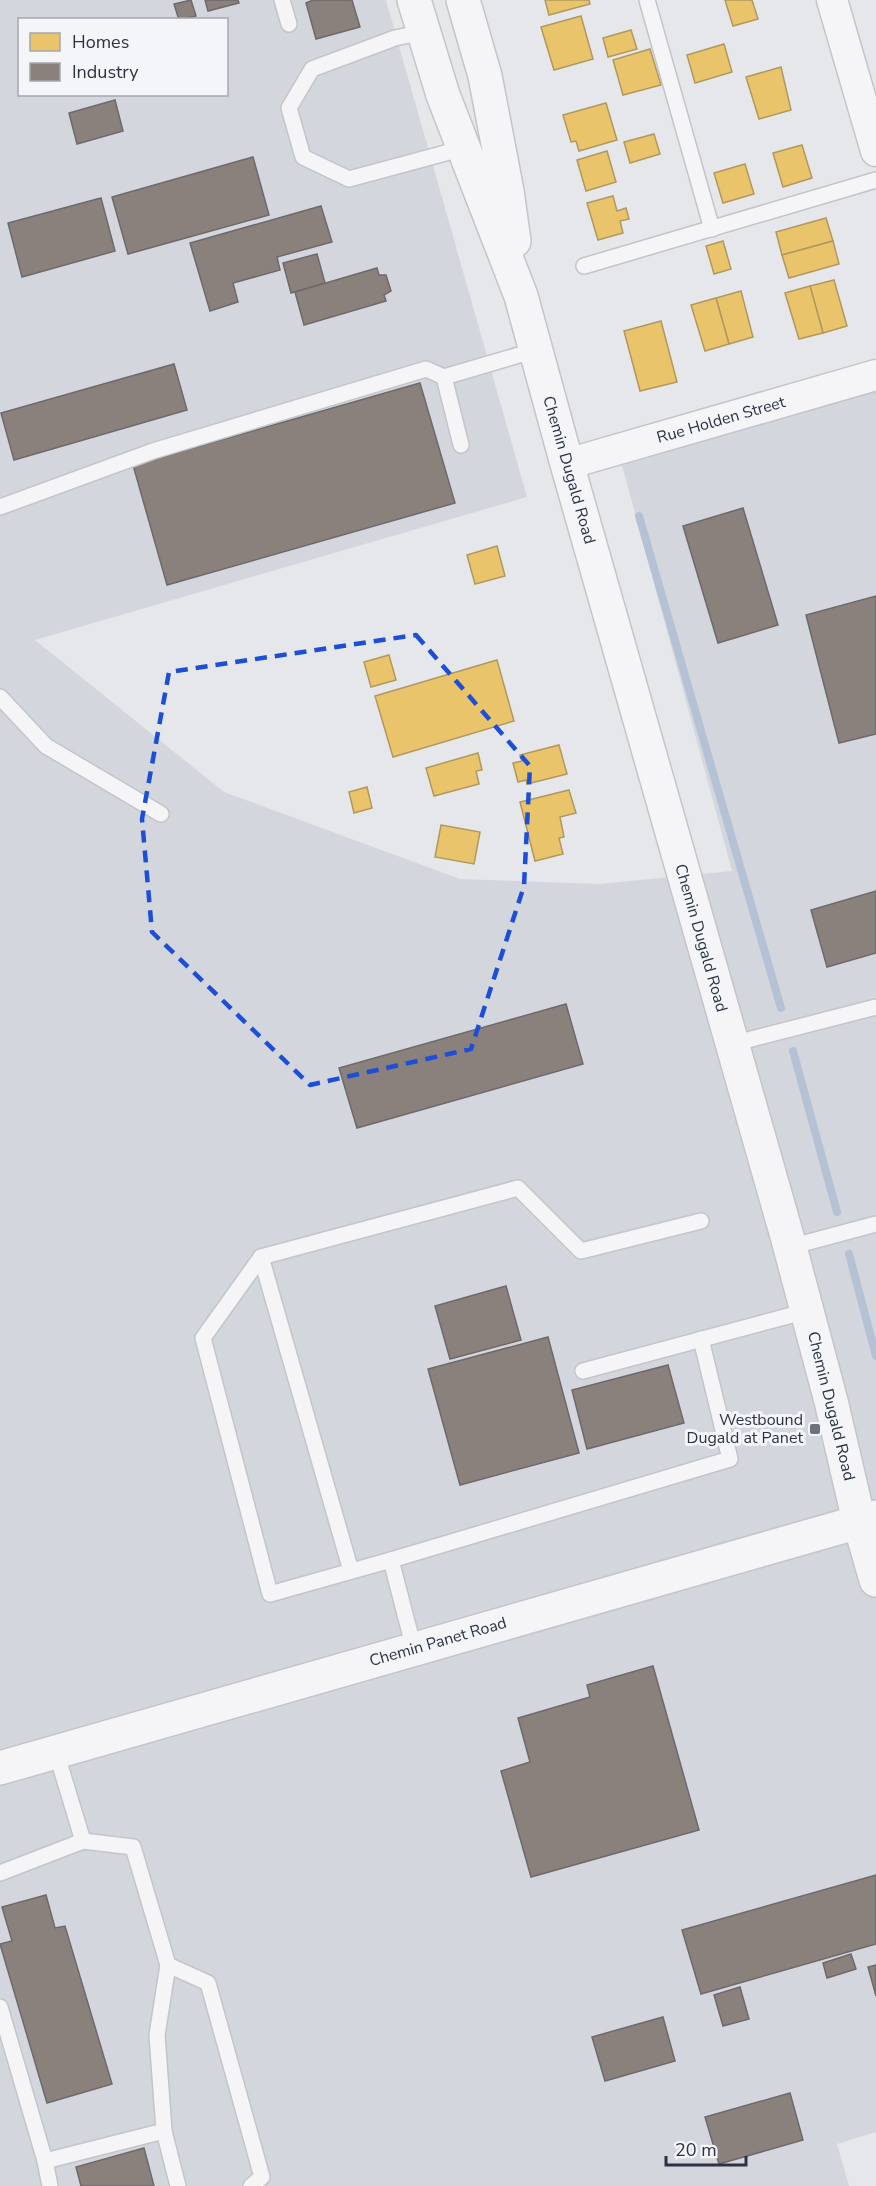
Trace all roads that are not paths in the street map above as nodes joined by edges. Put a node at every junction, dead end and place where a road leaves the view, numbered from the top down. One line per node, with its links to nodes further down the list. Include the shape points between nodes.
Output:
1 (282, 0): 6 (lane)
2 (414, 0): 7 (street, Chemin Dugald Road)
3 (463, 0): 13 (street, Chemin Dugald Road, via 495,122)
4 (647, 0): 11 (lane)
5 (832, 0): 9 (street)
6 (289, 24)
7 (424, 32): 8 (street, Chemin Dugald Road); 8 (lane, via 395,38 312,69 289,108 303,157 349,179)
8 (464, 148): 13 (street, Chemin Dugald Road)
9 (876, 151)
10 (876, 180): 11 (lane)
11 (712, 229): 12 (lane)
12 (584, 266)
13 (521, 296): 14 (street, Chemin Dugald Road)
14 (536, 350): 16 (lane); 18 (street, Chemin Dugald Road)
15 (876, 375): 18 (street, Rue Holden Street)
16 (444, 376): 17 (lane); 19 (lane, via 426,369 415,372 153,451)
17 (461, 445)
18 (567, 464): 23 (street, Chemin Dugald Road)
19 (0, 507)
20 (0, 697): 21 (lane, via 46,746)
21 (161, 814)
22 (876, 1007): 23 (lane)
23 (732, 1044): 26 (street, Chemin Dugald Road)
24 (701, 1221): 27 (lane, via 581,1251 518,1188)
25 (876, 1224): 26 (lane)
26 (790, 1247): 28 (street, Chemin Dugald Road)
27 (261, 1257): 33 (lane); 33 (lane, via 203,1338 270,1594)
28 (807, 1311): 29 (lane); 31 (street, Chemin Dugald Road)
29 (700, 1339): 30 (lane); 32 (lane, via 730,1459)
30 (583, 1371)
31 (867, 1519): 34 (street, Chemin Dugald Road); 35 (street, Chemin Panet Road)
32 (391, 1560): 33 (lane); 35 (lane)
33 (351, 1571)
34 (876, 1580)
35 (414, 1649): 36 (street, Chemin Panet Road)
36 (56, 1752): 37 (street, Chemin Panet Road); 38 (lane)
37 (0, 1768)
38 (82, 1841): 39 (lane); 40 (lane, via 133,1847)
39 (0, 1873)
40 (168, 1965): 42 (lane, via 157,2036); 46 (lane, via 208,1983 262,2177)
41 (0, 2007): 43 (lane)
42 (164, 2131): 43 (lane); 45 (lane)
43 (45, 2161): 44 (lane)
44 (50, 2186)
45 (178, 2186)
46 (251, 2186)

